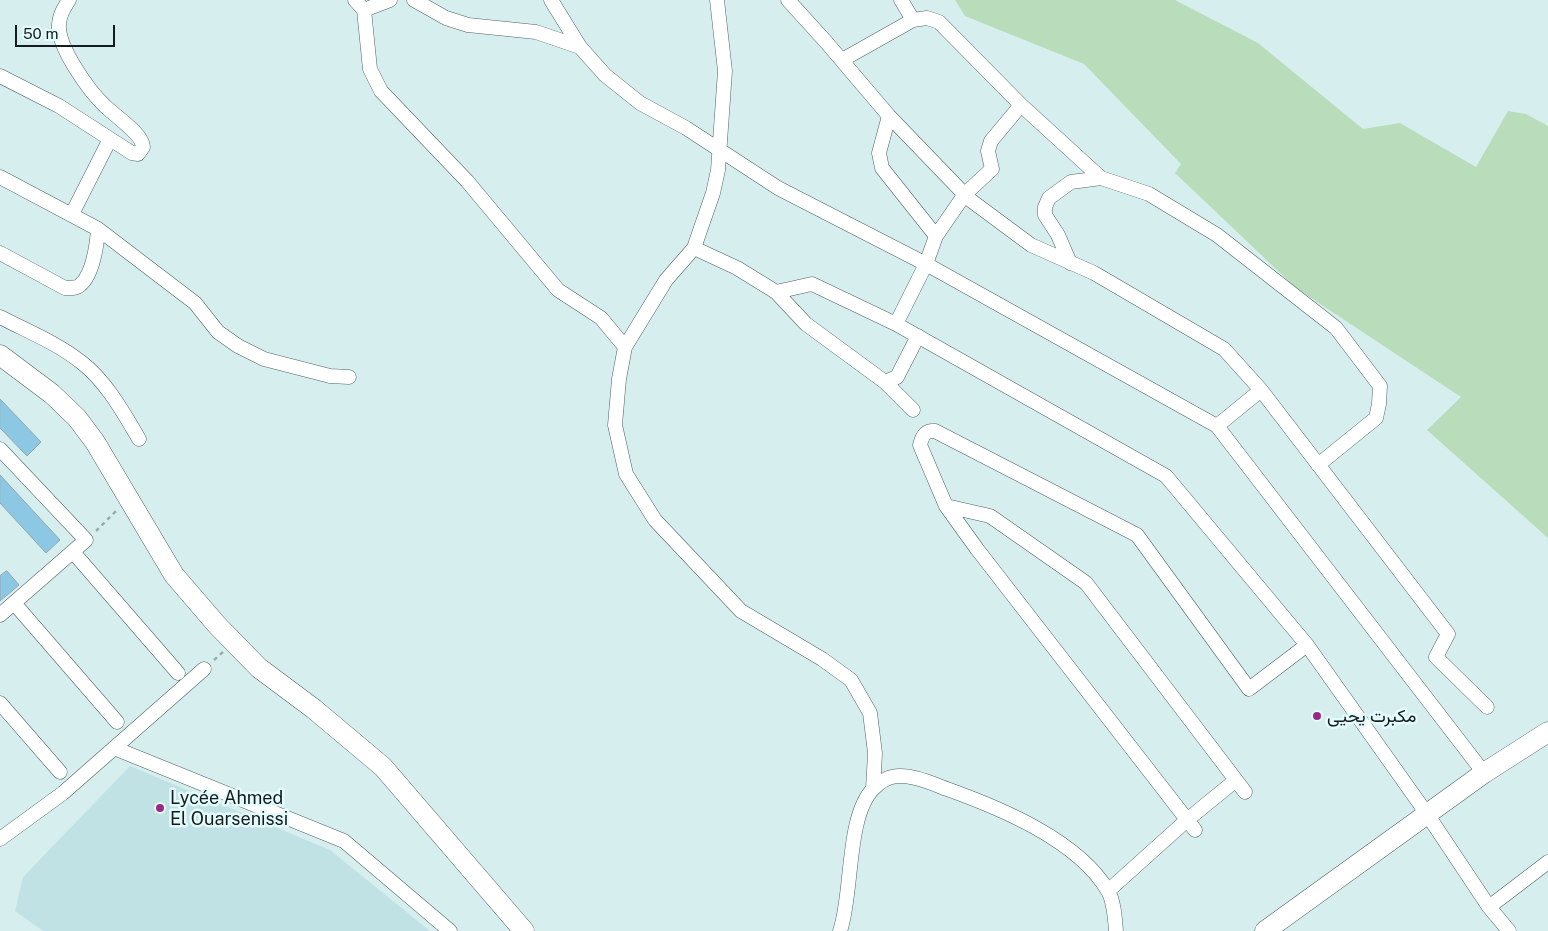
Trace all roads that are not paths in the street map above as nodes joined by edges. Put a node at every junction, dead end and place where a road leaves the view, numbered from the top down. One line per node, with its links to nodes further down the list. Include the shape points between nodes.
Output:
1 (69, 0): 15 (street, via 61,12 58,28 63,46 93,94 139,136 143,148 138,154 132,153)
2 (390, 0): 8 (street)
3 (414, 0): 10 (street, via 446,18 468,25 536,32)
4 (551, 0): 10 (street)
5 (717, 0): 16 (street, via 725,70)
6 (788, 0): 11 (street)
7 (900, 0): 9 (street)
8 (360, 5): 31 (street, via 370,69 381,91 467,181 558,290 601,318)
9 (913, 20): 11 (street); 13 (street, via 927,18 939,22)
10 (580, 47): 16 (street, via 605,75 640,103)
11 (842, 60): 14 (street)
12 (0, 76): 15 (street, via 59,106)
13 (1021, 105): 18 (street); 19 (street, via 992,141 988,151 992,169)
14 (889, 116): 19 (street); 22 (street, via 880,153 882,168)
15 (110, 139): 20 (street)
16 (719, 149): 23 (street, via 713,193); 26 (street, via 778,188)
17 (0, 178): 20 (street)
18 (1102, 178): 25 (street, via 1071,182 1049,198 1045,207 1044,215 1058,234); 40 (street, via 1149,194 1217,235 1336,328 1369,371 1380,386 1376,418)
19 (965, 194): 22 (street); 25 (street, via 1031,245)
20 (72, 214): 21 (street)
21 (98, 229): 24 (street, via 97,248 88,274 81,285 74,288 65,288); 33 (street, via 195,303 218,332 238,346 280,363 330,376)
22 (936, 236): 26 (street)
23 (694, 248): 27 (street, via 737,268); 31 (street, via 666,280)
24 (0, 253)
25 (1070, 263): 35 (street, via 1102,277 1224,350)
26 (926, 264): 29 (street); 37 (street)
27 (776, 292): 29 (street, via 812,284); 34 (street, via 806,324)
28 (0, 317): 38 (street, via 82,362 99,379)
29 (896, 324): 30 (street)
30 (918, 336): 34 (street, via 897,377); 45 (street, via 1166,476)
31 (625, 347): 56 (street, via 615,425 626,474 655,520 741,611 851,680 870,713 875,753)
32 (0, 355): 65 (main road, via 52,394 77,418 95,442 174,575 235,643 259,668 383,767)
33 (349, 377)
34 (885, 382): 36 (street)
35 (1261, 390): 37 (street); 40 (street)
36 (913, 410)
37 (1217, 426): 54 (street)
38 (139, 439)
39 (0, 449): 42 (street, via 86,540)
40 (1318, 465): 49 (street, via 1448,634 1436,657 1439,662)
41 (946, 506): 45 (street, via 920,445 930,430 1137,535 1249,688); 55 (street, via 990,516 1086,583); 59 (street)
42 (73, 552): 43 (street); 47 (street)
43 (14, 602): 44 (street); 50 (street)
44 (0, 615)
45 (1307, 645): 58 (street)
46 (204, 669): 52 (street)
47 (178, 673)
48 (0, 703): 53 (street)
49 (1487, 707)
50 (117, 722)
51 (1548, 732): 54 (main road)
52 (114, 748): 60 (street, via 63,794); 64 (street, via 344,841)
53 (60, 772)
54 (1484, 773): 58 (main road)
55 (1236, 780): 57 (street); 59 (street)
56 (873, 789): 62 (street, via 884,780 903,776 982,802 1018,818 1056,841 1087,865); 66 (street, via 865,800 854,841)
57 (1245, 792)
58 (1427, 814): 63 (street); 68 (main road)
59 (1191, 825): 62 (street)
60 (0, 839)
61 (1548, 862): 63 (street)
62 (1108, 891): 67 (street)
63 (1488, 907): 69 (street)
64 (450, 931)
65 (524, 931)
66 (840, 931)
67 (1116, 931)
68 (1265, 931)
69 (1509, 931)

